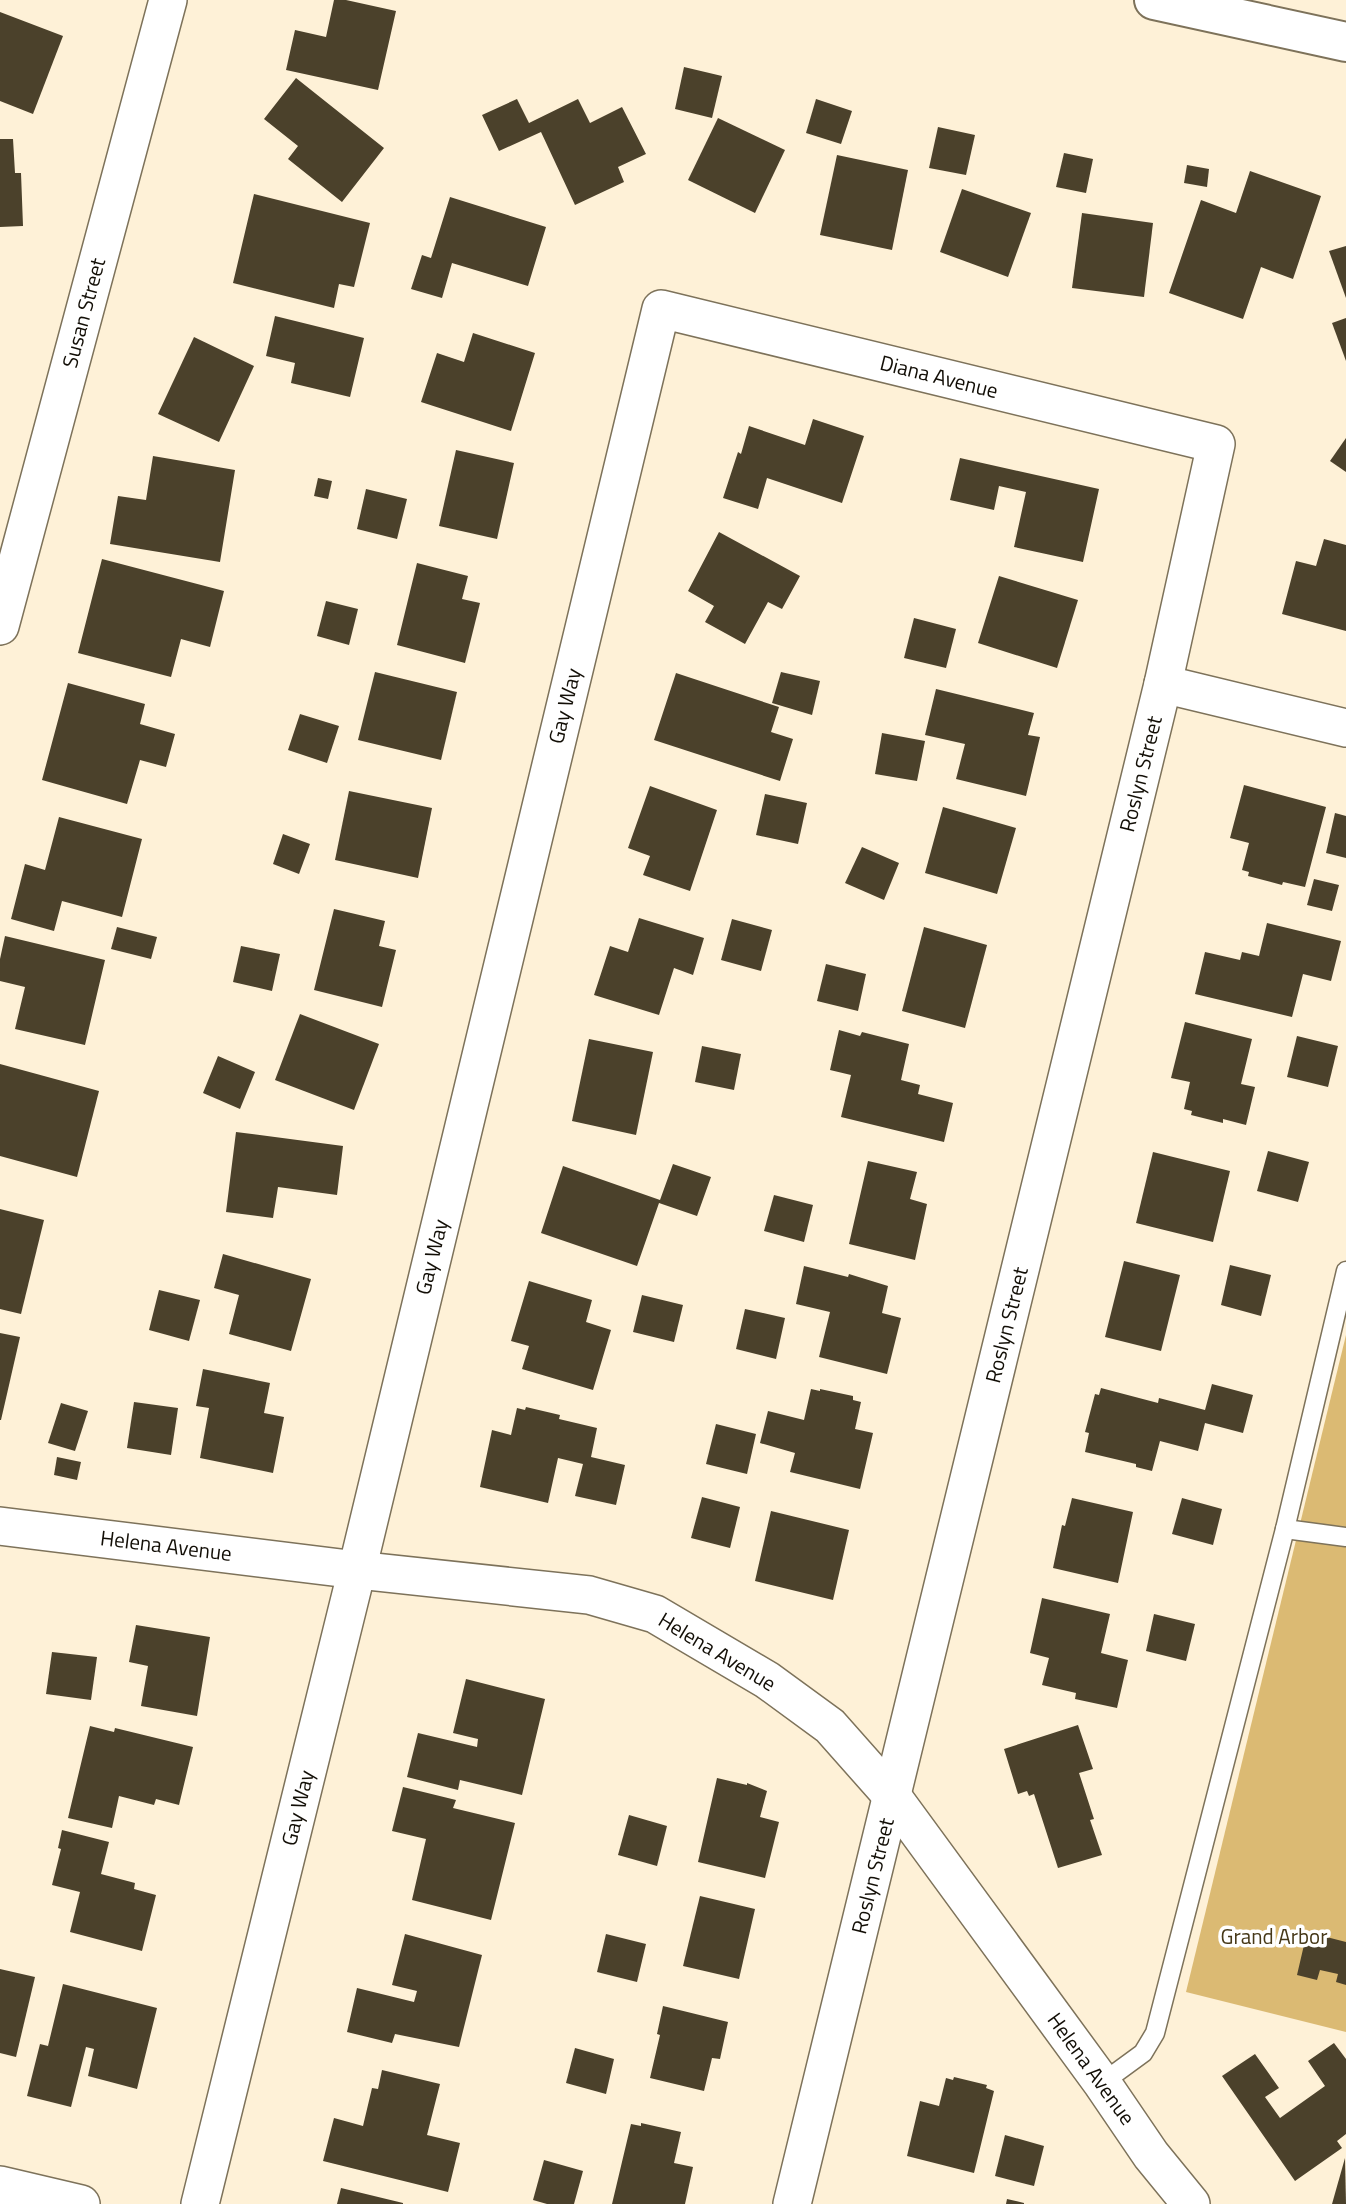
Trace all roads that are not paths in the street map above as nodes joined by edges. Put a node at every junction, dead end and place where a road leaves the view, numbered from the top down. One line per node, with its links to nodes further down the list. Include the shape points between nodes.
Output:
1 (168, 0): 6 (street, Susan Street)
2 (1154, 0): 3 (highway)
3 (1346, 42)
4 (661, 309): 5 (street, Diana Avenue); 13 (street, Gay Way)
5 (1216, 444): 7 (street, Roslyn Street)
6 (0, 626)
7 (1163, 684): 8 (street); 14 (street, Roslyn Street)
8 (1346, 729)
9 (1346, 1271): 11 (lane)
10 (0, 1526): 13 (street, Helena Avenue)
11 (1285, 1529): 12 (lane); 15 (lane, via 1155,2033 1143,2053)
12 (1346, 1537)
13 (357, 1570): 14 (street, Helena Avenue, via 589,1595 655,1614 767,1680 831,1726); 18 (street, Gay Way)
14 (892, 1796): 15 (street, Helena Avenue); 19 (street, Roslyn Street)
15 (1102, 2083): 20 (street, Helena Avenue)
16 (0, 2185): 17 (street)
17 (81, 2204)
18 (200, 2204)
19 (792, 2204)
20 (1191, 2204)

